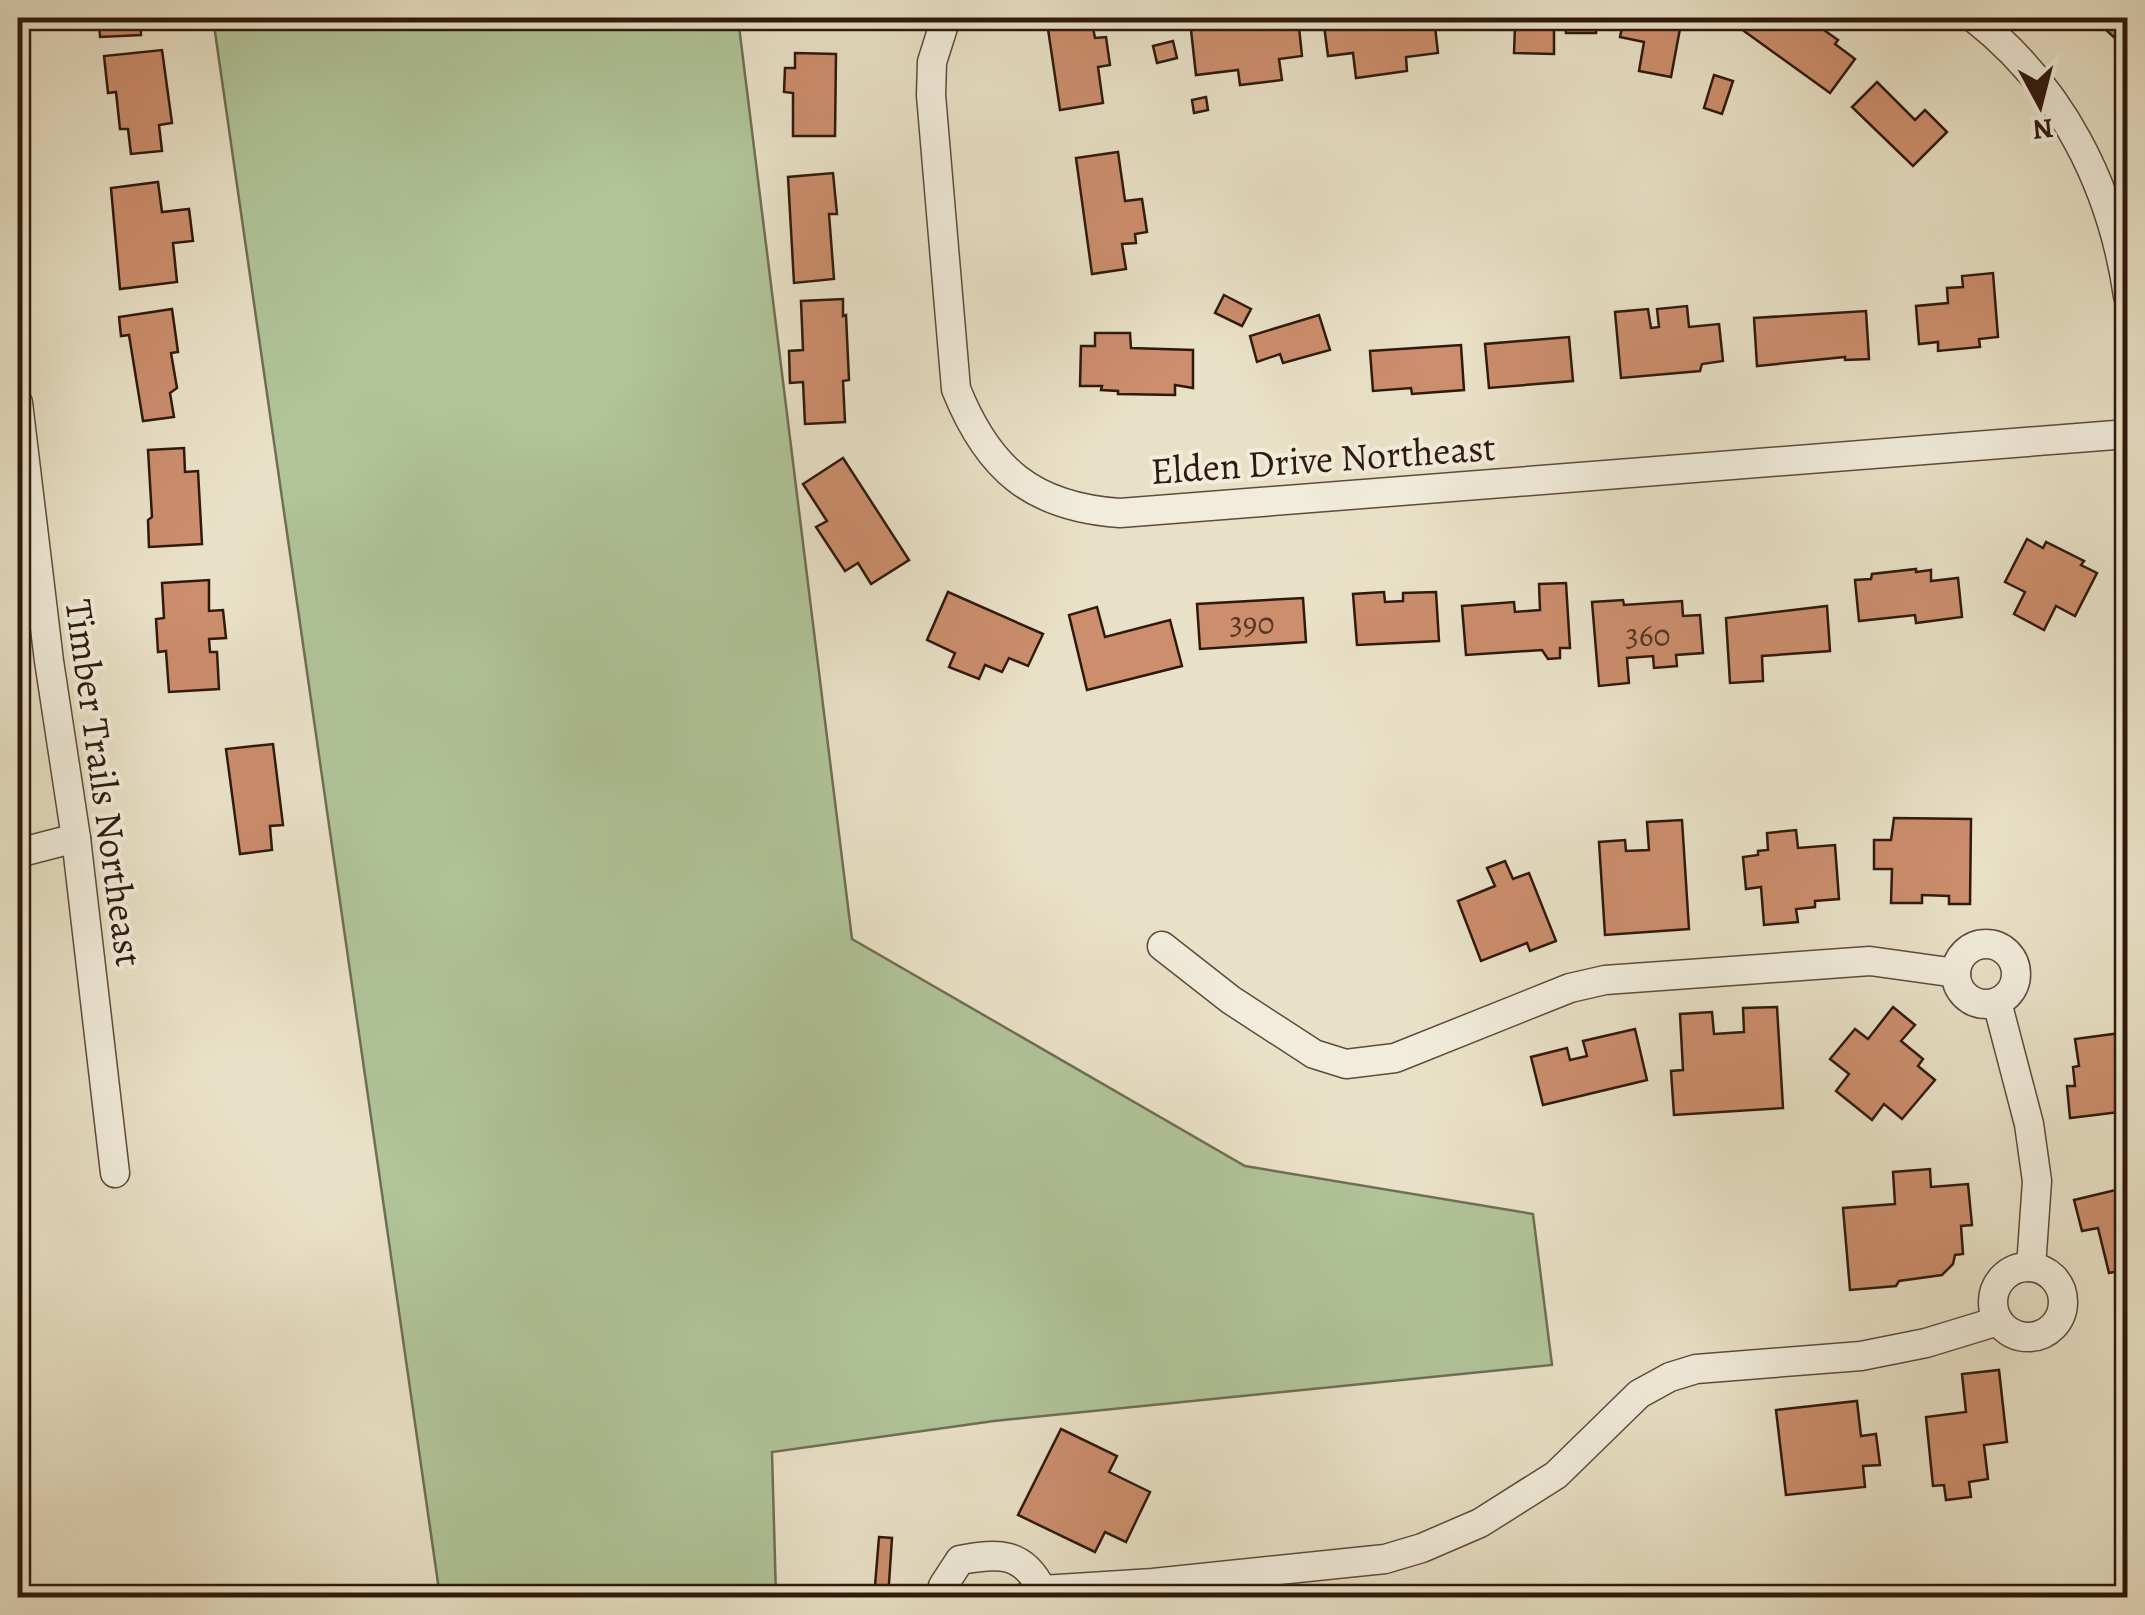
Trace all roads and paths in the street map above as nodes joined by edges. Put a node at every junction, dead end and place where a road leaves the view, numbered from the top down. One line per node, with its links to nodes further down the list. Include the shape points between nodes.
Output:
1 (946, 18): 5 (street, Elden Drive Northeast, via 930,95 956,390 995,461 1028,488 1066,505 1120,513)
2 (1974, 18): 3 (street, via 2026,64 2091,164 2116,231)
3 (2128, 296)
4 (18, 403): 6 (street, Timber Trails Northeast)
5 (2128, 434)
6 (76, 838): 7 (street); 11 (street, Timber Trails Northeast)
7 (18, 853)
8 (1162, 946): 9 (street, via 1314,1054 1346,1064 1395,1058 1605,980 1870,961)
9 (1956, 973): 10 (street, via 1964,995); 10 (street, via 1975,946 2008,953 2014,986)
10 (1997, 1002): 12 (street, via 2037,1181)
11 (115, 1173)
12 (2031, 1266): 13 (street, via 1998,1283); 13 (street, via 2054,1278 2061,1314 2032,1337 2018,1336)
13 (1998, 1321): 14 (street, via 1861,1356 1696,1369 1670,1377 1639,1394 1556,1474 1480,1523 1385,1559)
14 (1033, 1594): 15 (street, via 1034,1575 1018,1560 992,1554 960,1560 943,1586)
15 (946, 1598)

